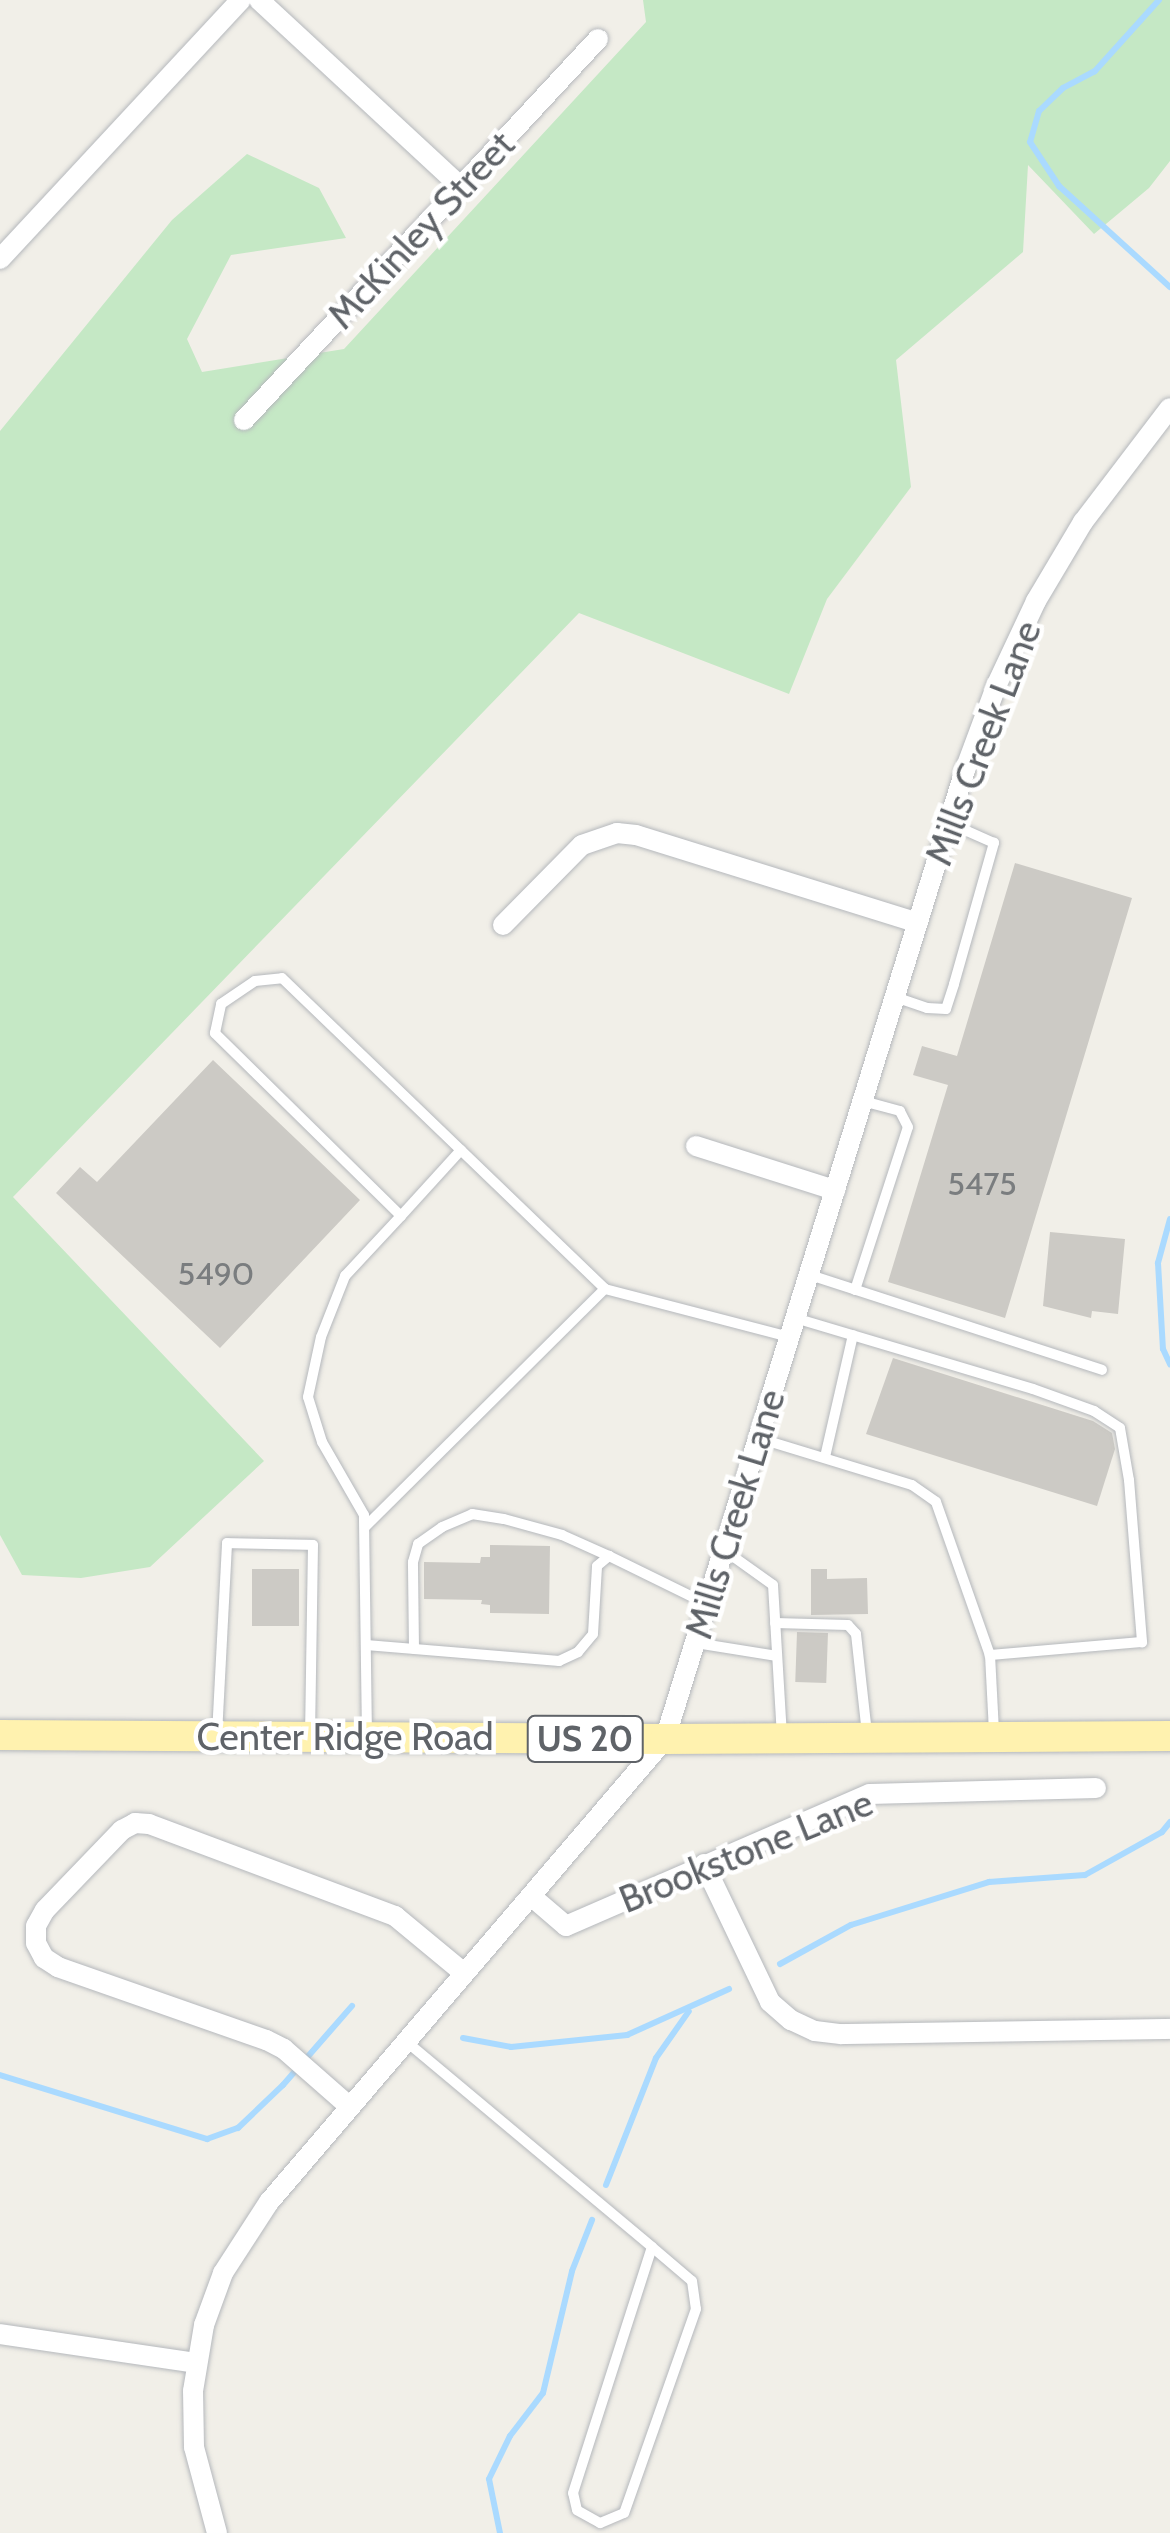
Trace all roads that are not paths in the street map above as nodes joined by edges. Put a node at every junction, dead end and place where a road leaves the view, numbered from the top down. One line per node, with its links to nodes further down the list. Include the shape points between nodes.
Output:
1 (241, 0): 5 (street)
2 (258, 0): 4 (street)
3 (598, 40): 4 (street, McKinley Street)
4 (461, 187): 7 (street, McKinley Street)
5 (0, 259)
6 (1170, 408): 8 (street, Mills Creek Lane, via 1083,522 1036,602 997,684)
7 (244, 420)
8 (949, 823): 9 (street, Mills Creek Lane); 11 (lane, via 994,843 954,984 946,1009)
9 (918, 923): 10 (street, via 617,833 582,845); 11 (street, Mills Creek Lane)
10 (503, 925)
11 (895, 997): 12 (street, Mills Creek Lane)
12 (863, 1101): 15 (street, Mills Creek Lane); 19 (lane, via 900,1112 908,1127)
13 (696, 1146): 15 (street)
14 (461, 1150): 16 (lane); 16 (lane, via 282,978 255,981 222,1004 215,1033); 18 (lane)
15 (835, 1190): 17 (street, Mills Creek Lane)
16 (401, 1216): 25 (lane, via 345,1276 321,1337 308,1397 322,1442)
17 (809, 1274): 19 (lane); 20 (street, Mills Creek Lane)
18 (605, 1288): 20 (lane); 25 (lane)
19 (855, 1290): 22 (lane)
20 (792, 1328): 21 (lane); 23 (street, Mills Creek Lane)
21 (853, 1335): 24 (lane); 33 (lane, via 1094,1411 1125,1437 1142,1642)
22 (1102, 1370)
23 (758, 1438): 24 (lane); 26 (street, Mills Creek Lane)
24 (825, 1457): 33 (lane, via 912,1485 936,1502)
25 (365, 1527): 31 (lane)
26 (724, 1550): 28 (street, Mills Creek Lane); 29 (lane, via 773,1585)
27 (610, 1556): 28 (lane); 32 (lane, via 597,1566 594,1634 578,1652 559,1661); 32 (lane, via 562,1535 472,1514 442,1526 418,1544 413,1562)
28 (706, 1604): 30 (street, Mills Creek Lane)
29 (775, 1623): 34 (lane); 43 (lane, via 848,1626 856,1634)
30 (695, 1643): 34 (lane); 41 (street, Mills Creek Lane)
31 (366, 1645): 32 (lane); 39 (lane)
32 (414, 1649)
33 (990, 1655): 40 (lane)
34 (777, 1656): 42 (lane)
35 (0, 1735): 36 (main road, Center Ridge Road / US 20)
36 (216, 1736): 37 (main road, Center Ridge Road / US 20); 37 (lane, via 226,1543 313,1546)
37 (310, 1736): 39 (main road, Center Ridge Road / US 20)
38 (1170, 1736): 40 (main road, Center Ridge Road / US 20)
39 (367, 1737): 41 (main road, Center Ridge Road / US 20)
40 (994, 1738): 43 (main road, Center Ridge Road / US 20)
41 (665, 1739): 42 (main road, Center Ridge Road / US 20); 46 (street, Mills Creek Lane)
42 (782, 1739): 43 (main road, Center Ridge Road / US 20)
43 (867, 1739)
44 (1096, 1788): 45 (street, Brookstone Lane, via 870,1794)
45 (704, 1864): 46 (street, Brookstone Lane, via 566,1926); 48 (street, via 770,2002 815,2031)
46 (531, 1896): 47 (street, Mills Creek Lane)
47 (464, 1974): 49 (street, Mills Creek Lane); 50 (street, via 395,1916 149,1824 122,1830 36,1926 44,1958 58,1968 236,2026 284,2049)
48 (1170, 2029)
49 (406, 2042): 50 (street, Mills Creek Lane); 51 (lane)
50 (350, 2107): 53 (street, Mills Creek Lane, via 236,2248 212,2298)
51 (652, 2247): 51 (lane, via 574,2493 577,2510 600,2523 624,2513 696,2309 692,2281)
52 (0, 2334): 53 (street)
53 (196, 2363): 54 (street, Mills Creek Lane, via 194,2447)
54 (216, 2533)

